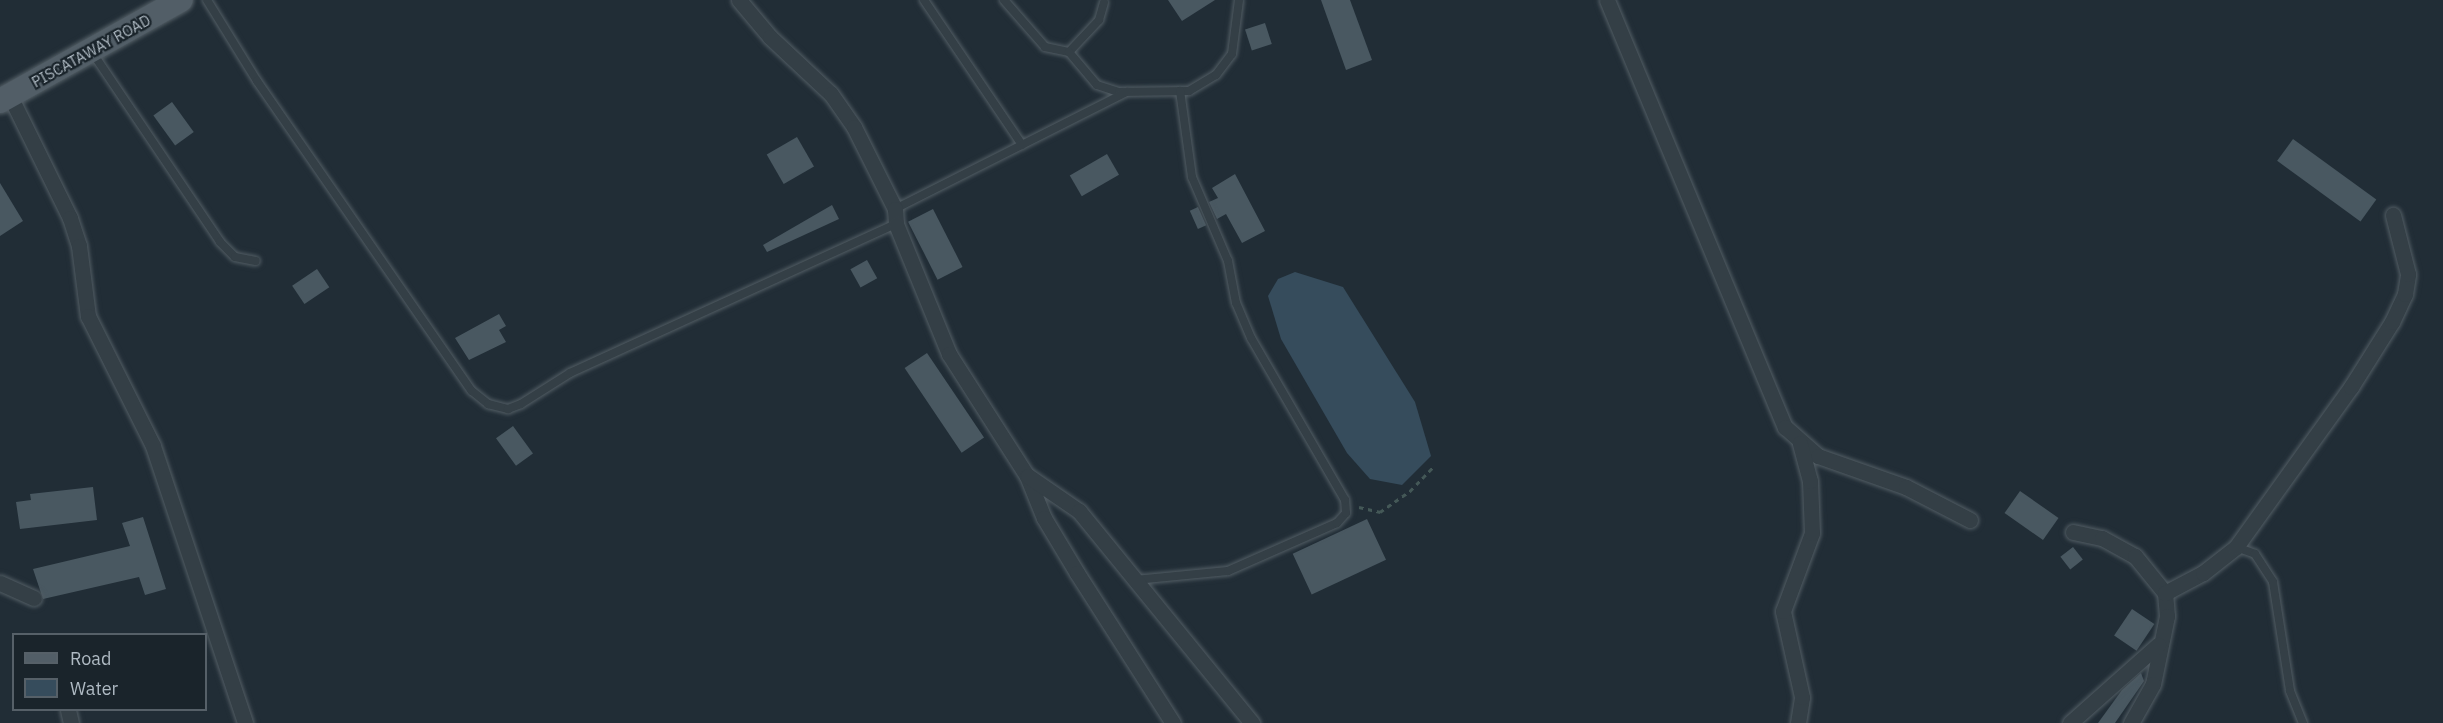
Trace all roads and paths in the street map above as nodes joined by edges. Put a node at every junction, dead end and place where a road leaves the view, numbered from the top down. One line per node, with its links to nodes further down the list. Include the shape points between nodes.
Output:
1 (181, 0): 9 (main road, PISCATAWAY ROAD)
2 (207, 0): 16 (lane, via 257,81 461,375 488,404 508,409 521,404 570,373)
3 (739, 0): 16 (street, via 770,37 837,102)
4 (924, 0): 14 (lane)
5 (1004, 0): 10 (lane, via 1045,47)
6 (1239, 0): 11 (lane, via 1232,54 1216,75 1189,91)
7 (1607, 0): 18 (street, via 1780,417)
8 (1104, 1): 10 (lane, via 1099,20)
9 (92, 51): 13 (main road, PISCATAWAY ROAD); 17 (lane, via 220,242 235,257)
10 (1069, 52): 12 (lane, via 1097,84)
11 (1180, 91): 12 (lane); 21 (lane, via 1192,177 1228,261 1236,303 1251,338 1345,500)
12 (1127, 92): 14 (lane)
13 (5, 99): 31 (street, via 70,218 80,246 88,316 153,446)
14 (1022, 145): 16 (lane)
15 (2393, 215): 24 (street, via 2408,274 2405,294 2392,322 2351,387)
16 (896, 216): 20 (street, via 950,354)
17 (256, 261)
18 (1800, 443): 22 (street, via 1818,456 1906,487); 34 (street, via 1810,481 1812,533 1783,611 1803,697)
19 (1434, 467): 21 (path, via 1380,512 1362,505)
20 (1027, 476): 25 (street, via 1079,511); 32 (street, via 1044,518)
21 (1346, 513): 25 (lane, via 1337,523 1228,571)
22 (1970, 520)
23 (2073, 532): 27 (street, via 2103,538 2135,556)
24 (2236, 547): 27 (street, via 2203,573); 36 (lane, via 2255,554 2273,582 2290,691)
25 (1135, 580): 33 (street)
26 (0, 584): 28 (street)
27 (2165, 593): 29 (street, via 2167,616)
28 (34, 598)
29 (2158, 645): 30 (street); 35 (street, via 2152,684)
30 (2080, 720)
31 (244, 723)
32 (1173, 723)
33 (1252, 723)
34 (1798, 723)
35 (2131, 723)
36 (2303, 723)

